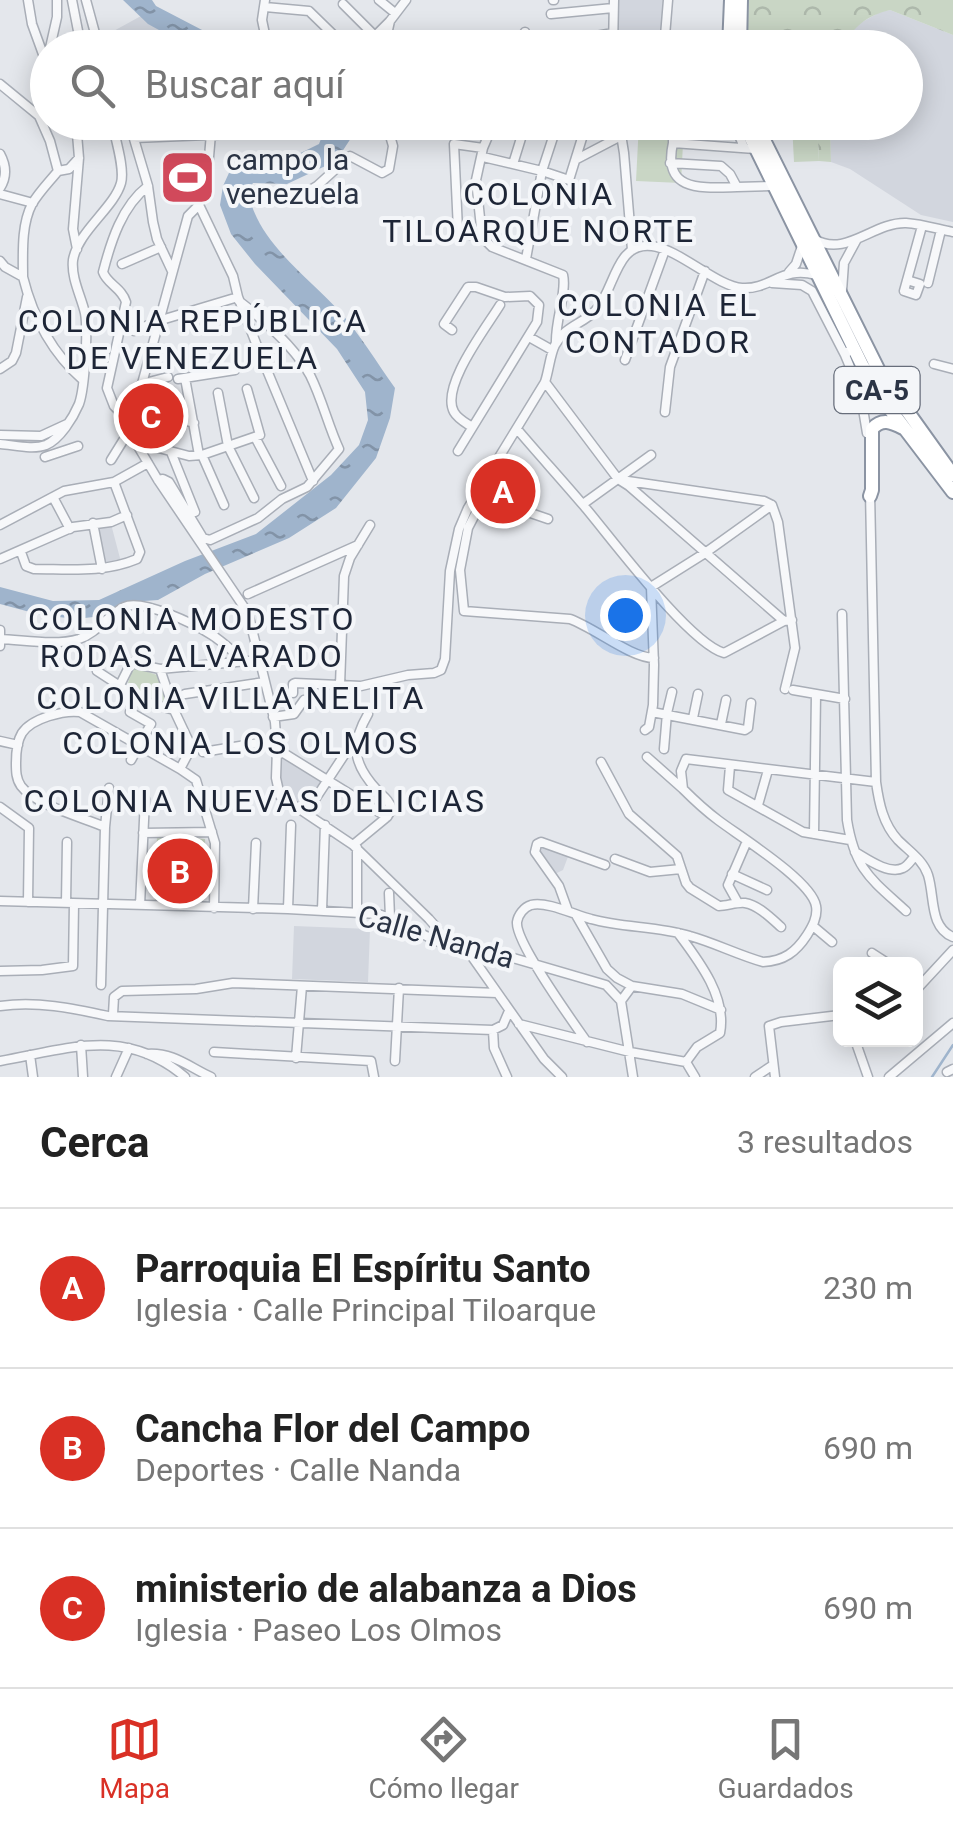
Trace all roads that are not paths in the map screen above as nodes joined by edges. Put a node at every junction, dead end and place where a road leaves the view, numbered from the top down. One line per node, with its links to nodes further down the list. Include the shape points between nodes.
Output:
1 (28, 0): 15 (street)
2 (57, 0): 16 (street)
3 (72, 0): 17 (street)
4 (86, 0): 18 (street)
5 (378, 0): 14 (street)
6 (406, 0): 14 (street)
7 (668, 0): 25 (street)
8 (731, 0): 26 (highway)
9 (741, 0): 27 (highway)
10 (265, 4): 19 (street); 20 (street, via 309,10)
11 (343, 4): 21 (street)
12 (613, 4): 13 (street); 24 (street)
13 (550, 14)
14 (393, 17): 22 (street); 23 (street)
15 (34, 30)
16 (55, 30)
17 (78, 30)
18 (94, 30)
19 (264, 30)
20 (329, 30)
21 (369, 30)
22 (381, 30)
23 (389, 30)
24 (613, 30)
25 (666, 30)
26 (730, 30)
27 (740, 30)
28 (0, 84): 29 (street)
29 (30, 109)
30 (50, 140): 52 (street)
31 (78, 140): 48 (street)
32 (116, 140): 68 (street, via 120,186)
33 (135, 140): 54 (street)
34 (211, 140): 60 (street)
35 (390, 140): 58 (street, via 390,169 382,174 350,156)
36 (487, 140): 46 (street)
37 (520, 140): 51 (street)
38 (552, 140): 53 (street)
39 (583, 140): 49 (street)
40 (613, 140): 49 (street)
41 (621, 140): 69 (street)
42 (746, 140): 45 (highway, CA-5)
43 (763, 140): 66 (highway, CA-5)
44 (673, 142): 45 (street); 50 (street)
45 (750, 148): 55 (highway, CA-5)
46 (483, 152): 51 (street); 64 (street, via 476,188); 64 (street, via 454,144 458,230)
47 (0, 154): 57 (street)
48 (80, 158): 52 (street); 68 (street)
49 (577, 159): 53 (street, via 569,180)
50 (670, 163): 56 (street, via 721,166); 56 (street, via 684,184)
51 (513, 164): 53 (street)
52 (58, 171): 59 (street)
53 (542, 171): 71 (street)
54 (148, 186): 67 (street); 113 (street, via 132,200 102,272 125,298 107,388)
55 (772, 186): 56 (street); 66 (highway, CA-5)
56 (737, 187)
57 (0, 191): 59 (street)
58 (290, 202)
59 (32, 203): 78 (street)
60 (199, 205): 75 (street, via 188,216); 83 (street)
61 (922, 226): 62 (street); 65 (street, via 888,225); 79 (street)
62 (941, 230): 63 (street); 81 (street)
63 (953, 232)
64 (482, 238): 71 (street)
65 (857, 240): 66 (street, via 830,246); 84 (street, via 844,263)
66 (806, 241): 76 (street); 77 (highway, CA-5); 84 (highway, CA-5)
67 (161, 247): 73 (street); 75 (street)
68 (77, 249): 98 (street, via 73,268 86,317)
69 (632, 250): 70 (street); 90 (street, via 596,310 564,331)
70 (664, 250): 74 (street); 92 (street)
71 (526, 259): 90 (street, via 566,278)
72 (0, 261): 78 (street)
73 (122, 264)
74 (705, 271): 80 (street, via 742,288); 105 (street, via 670,368)
75 (173, 272): 86 (street)
76 (788, 273): 77 (street); 80 (street)
77 (819, 276): 91 (highway, CA-5)
78 (22, 278): 82 (street)
79 (907, 280)
80 (768, 282): 91 (street, via 812,291)
81 (928, 283)
82 (27, 295): 95 (street, via 16,354); 98 (street, via 46,336)
83 (239, 299): 86 (street); 129 (street); 129 (street, via 310,375 339,449)
84 (843, 303): 127 (highway, CA-5, via 880,373)
85 (500, 305): 109 (street, via 453,386 456,416)
86 (158, 321): 88 (street); 100 (street)
87 (452, 330): 89 (street, via 444,324 471,286 536,300 540,314)
88 (134, 331)
89 (528, 336): 90 (street); 109 (street)
90 (554, 347): 99 (street)
91 (849, 351): 111 (highway, CA-5); 135 (street, via 864,406)
92 (626, 360)
93 (934, 364): 94 (street)
94 (953, 368)
95 (0, 370)
96 (234, 370): 97 (street)
97 (177, 378): 100 (street); 107 (street)
98 (82, 380): 108 (street)
99 (545, 382): 110 (street); 128 (street)
100 (140, 384): 104 (street)
101 (247, 389): 114 (street, via 260,435)
102 (171, 391): 104 (street)
103 (218, 393): 118 (street)
104 (136, 400): 113 (street)
105 (664, 412)
106 (168, 416): 107 (street)
107 (194, 423): 122 (street)
108 (66, 424): 112 (street, via 41,436); 115 (street)
109 (472, 427): 120 (street)
110 (516, 429): 134 (street); 139 (street)
111 (905, 429): 133 (highway, CA-5); 135 (highway, via 886,421 872,429)
112 (0, 435)
113 (136, 436): 119 (street); 125 (street); 126 (street)
114 (255, 437): 118 (street); 132 (street)
115 (54, 440): 116 (street, via 38,447); 121 (street)
116 (0, 444)
117 (78, 446): 121 (street)
118 (228, 446): 122 (street); 137 (street)
119 (172, 450): 122 (street); 141 (street)
120 (458, 451)
121 (60, 452): 124 (street)
122 (198, 455): 138 (street)
123 (651, 455): 128 (street)
124 (45, 458)
125 (111, 460)
126 (148, 463): 130 (street); 131 (street)
127 (953, 475)
128 (617, 478): 139 (street); 140 (street); 150 (street)
129 (313, 481): 131 (street, via 258,518 206,540 169,482)
130 (114, 482): 136 (street); 142 (street)
131 (161, 484): 161 (street, via 244,606)
132 (281, 486)
133 (953, 492)
134 (481, 496): 143 (street); 159 (street, via 460,570 464,612 570,619); 165 (street, via 463,518 454,547 441,670)
135 (870, 496): 201 (street)
136 (52, 497): 145 (street); 147 (street)
137 (254, 498)
138 (224, 504)
139 (582, 504): 153 (street)
140 (772, 506): 150 (street); 156 (street)
141 (195, 512)
142 (128, 515): 144 (street); 152 (street, via 138,559)
143 (548, 519)
144 (93, 523): 147 (street); 152 (street)
145 (0, 525)
146 (370, 525): 148 (street)
147 (70, 529): 149 (street)
148 (358, 545): 154 (street); 165 (street, via 344,576)
149 (21, 552): 151 (street); 152 (street, via 30,569)
150 (705, 553): 153 (street); 156 (street)
151 (0, 559)
152 (102, 569)
153 (651, 587): 156 (street, via 720,653); 159 (street)
154 (248, 594)
155 (842, 614): 172 (street)
156 (788, 621): 171 (street, via 795,648 789,690)
157 (0, 630): 158 (street)
158 (0, 642): 160 (street, via 77,640 134,604 180,619)
159 (654, 658): 178 (street)
160 (243, 660): 161 (street); 162 (street)
161 (258, 660): 164 (street)
162 (160, 669): 166 (street, via 131,663); 176 (street)
163 (97, 672): 166 (street)
164 (264, 682): 169 (street); 181 (street)
165 (340, 685): 168 (street, via 296,683)
166 (120, 686): 176 (street)
167 (672, 692): 179 (street)
168 (293, 693)
169 (185, 694)
170 (698, 694): 182 (street)
171 (816, 694): 172 (street); 198 (street)
172 (845, 699): 199 (street)
173 (304, 700): 181 (street, via 294,714)
174 (726, 700): 183 (street)
175 (752, 703): 183 (street, via 747,730)
176 (174, 710): 196 (street, via 190,744)
177 (130, 712): 189 (street, via 150,724)
178 (652, 712): 179 (street); 184 (street)
179 (668, 713): 182 (street); 190 (street)
180 (368, 714): 185 (street)
181 (273, 717): 187 (street)
182 (693, 718): 183 (street)
183 (721, 724)
184 (645, 730)
185 (357, 735): 200 (street); 208 (street, via 363,771 392,807)
186 (0, 741): 188 (street)
187 (277, 744): 191 (street); 200 (street); 207 (street, via 280,796)
188 (18, 745): 189 (street, via 32,724 74,710); 211 (street, via 16,774 23,788)
189 (139, 746): 193 (street); 196 (street)
190 (664, 750)
191 (203, 752)
192 (648, 757): 203 (street)
193 (130, 760)
194 (601, 762): 224 (street, via 629,814 677,856)
195 (730, 766): 197 (street); 203 (street, via 686,759); 205 (street, via 729,792)
196 (180, 768): 212 (street, via 196,780)
197 (768, 770): 198 (street); 205 (street)
198 (814, 774): 199 (street); 214 (street)
199 (846, 778): 201 (street); 215 (street)
200 (328, 780): 207 (street); 208 (street)
201 (876, 782): 221 (street, via 887,824)
202 (109, 788): 211 (street)
203 (683, 789): 217 (street)
204 (145, 799): 213 (street)
205 (758, 805): 214 (street)
206 (0, 808): 229 (street, via 29,828)
207 (306, 813): 209 (street)
208 (387, 816): 219 (street)
209 (324, 824): 219 (street); 237 (street)
210 (291, 825): 236 (street)
211 (105, 826): 232 (street)
212 (212, 832): 213 (street); 234 (street)
213 (143, 833): 233 (street)
214 (814, 834): 215 (street)
215 (850, 840): 220 (street)
216 (67, 842): 230 (street)
217 (746, 842): 225 (street); 242 (street, via 812,897)
218 (256, 844): 235 (street)
219 (355, 846): 239 (street); 247 (street, via 429,919)
220 (855, 852): 221 (street, via 892,869); 238 (street, via 862,868)
221 (916, 856): 245 (street, via 929,877 938,926)
222 (615, 860): 224 (street, via 650,872)
223 (605, 865): 240 (street, via 536,844)
224 (682, 869): 231 (street, via 690,888 708,900)
225 (732, 874): 226 (street); 231 (street, via 728,885)
226 (767, 890)
227 (390, 894): 241 (street)
228 (0, 901): 229 (street, Calle Nanda)
229 (28, 902): 230 (street, Calle Nanda)
230 (70, 903): 232 (street, Calle Nanda); 253 (street, via 73,966)
231 (738, 903): 243 (street, via 752,905)
232 (104, 904): 233 (street, Calle Nanda); 255 (street)
233 (140, 904): 234 (street, Calle Nanda)
234 (214, 908): 235 (street, Calle Nanda)
235 (253, 909): 236 (street, Calle Nanda)
236 (288, 909): 237 (street, Calle Nanda)
237 (322, 910): 239 (street, Calle Nanda)
238 (906, 911)
239 (356, 912): 241 (street, Calle Nanda)
240 (572, 913): 244 (street); 252 (street, via 538,905 523,910 517,925); 257 (street, via 607,970)
241 (390, 917): 247 (street, Calle Nanda)
242 (813, 926): 244 (street, via 796,952 774,962); 246 (street)
243 (780, 927)
244 (678, 934): 262 (street)
245 (953, 936)
246 (832, 942)
247 (443, 944): 249 (street, Calle Nanda)
248 (953, 950): 254 (street)
249 (468, 952): 252 (street, Calle Nanda); 259 (street)
250 (872, 953): 251 (street)
251 (878, 957)
252 (537, 967): 260 (street, Calle Nanda, via 606,985); 271 (street)
253 (0, 971)
254 (923, 979)
255 (101, 985)
256 (302, 986): 258 (street); 264 (street, via 122,991 114,997); 266 (street)
257 (632, 986): 260 (street); 262 (street, via 682,994)
258 (399, 988): 259 (street); 269 (street)
259 (497, 992): 263 (street)
260 (622, 1002): 276 (street)
261 (0, 1006): 264 (street)
262 (721, 1010): 283 (street, via 720,1033 697,1046)
263 (509, 1011): 268 (street); 270 (street)
264 (113, 1014): 266 (street)
265 (833, 1016): 284 (street, via 769,1026)
266 (298, 1022): 269 (street); 279 (street)
267 (953, 1023): 299 (street)
268 (519, 1024): 271 (street); 280 (street)
269 (396, 1026): 270 (street); 282 (street)
270 (493, 1030): 291 (street)
271 (587, 1042): 276 (street)
272 (81, 1045): 274 (street); 278 (street); 286 (street)
273 (857, 1047): 298 (street)
274 (129, 1048): 277 (street); 287 (street)
275 (214, 1052): 279 (street)
276 (630, 1052): 283 (street); 294 (street)
277 (147, 1054): 288 (street); 289 (street, via 178,1058)
278 (30, 1055): 281 (street); 285 (street)
279 (296, 1058): 290 (street, via 371,1061)
280 (544, 1058): 292 (street); 293 (street)
281 (0, 1060)
282 (394, 1060)
283 (686, 1062): 295 (street)
284 (773, 1065): 296 (street); 297 (street)
285 (32, 1077)
286 (83, 1077)
287 (116, 1077)
288 (184, 1077)
289 (211, 1077)
290 (374, 1077)
291 (507, 1077)
292 (548, 1077)
293 (562, 1077)
294 (633, 1077)
295 (695, 1077)
296 (755, 1077)
297 (774, 1077)
298 (868, 1077)
299 (889, 1077)

